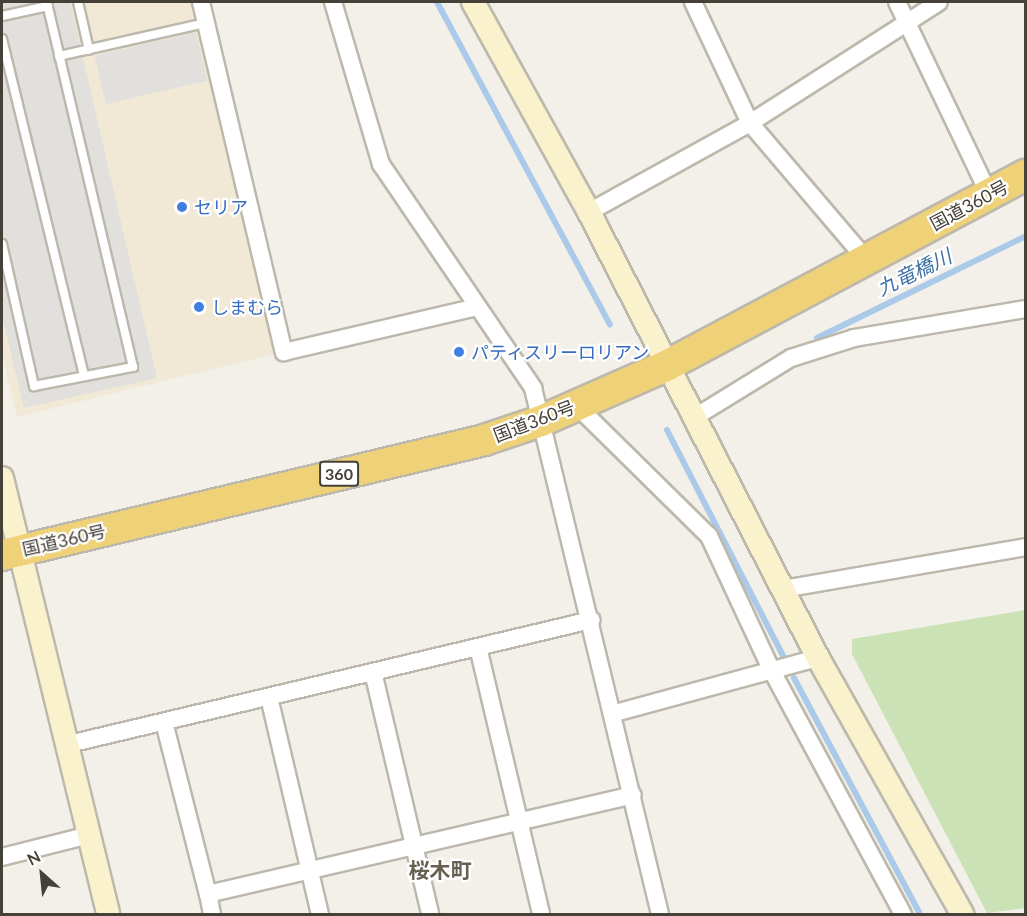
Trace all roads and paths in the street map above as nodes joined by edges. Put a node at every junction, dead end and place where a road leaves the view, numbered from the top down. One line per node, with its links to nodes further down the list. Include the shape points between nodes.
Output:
1 (78, 2): 13 (lane)
2 (201, 2): 10 (street)
3 (333, 2): 21 (street, via 381,164)
4 (473, 2): 18 (street)
5 (693, 2): 15 (street)
6 (897, 2): 11 (street)
7 (939, 2): 11 (street)
8 (48, 4): 9 (lane); 14 (lane)
9 (2, 15)
10 (206, 23): 13 (lane); 21 (street, via 284,352)
11 (905, 23): 15 (street); 17 (street)
12 (2, 39): 24 (lane)
13 (89, 50): 14 (lane)
14 (59, 56): 24 (lane, via 133,367)
15 (750, 123): 18 (street); 20 (street)
16 (1026, 175): 17 (highway, 国道360号 / 360)
17 (989, 194): 20 (highway, 国道360号 / 360)
18 (589, 212): 23 (street)
19 (2, 244): 24 (lane, via 34,386)
20 (865, 258): 23 (highway, 国道360号 / 360)
21 (477, 307): 27 (street, via 533,388)
22 (1026, 309): 26 (street, via 855,338 791,358)
23 (668, 365): 25 (highway, 国道360号 / 360); 26 (street)
24 (84, 376)
25 (576, 405): 27 (highway, 国道360号 / 360); 35 (street, via 710,536)
26 (694, 417): 31 (street)
27 (541, 421): 30 (highway, 国道360号 / 360, via 484,440); 32 (street)
28 (2, 478): 30 (street)
29 (1026, 547): 31 (street)
30 (10, 553): 40 (street)
31 (783, 589): 34 (street)
32 (591, 620): 33 (street); 38 (street)
33 (478, 646): 36 (street); 42 (street)
34 (818, 658): 35 (street); 48 (street)
35 (772, 671): 38 (street); 55 (street)
36 (373, 672): 37 (street); 44 (street)
37 (269, 697): 39 (street); 46 (street)
38 (615, 713): 41 (street)
39 (164, 722): 40 (street); 47 (street)
40 (69, 744): 43 (street)
41 (633, 795): 42 (street); 54 (street)
42 (519, 822): 44 (street); 53 (street)
43 (89, 835): 45 (street); 49 (street)
44 (415, 846): 46 (street); 52 (street)
45 (2, 856)
46 (309, 870): 47 (street); 51 (street)
47 (208, 894): 50 (street)
48 (961, 914)
49 (108, 915)
50 (212, 915)
51 (320, 915)
52 (430, 915)
53 (541, 915)
54 (660, 915)
55 (903, 915)

